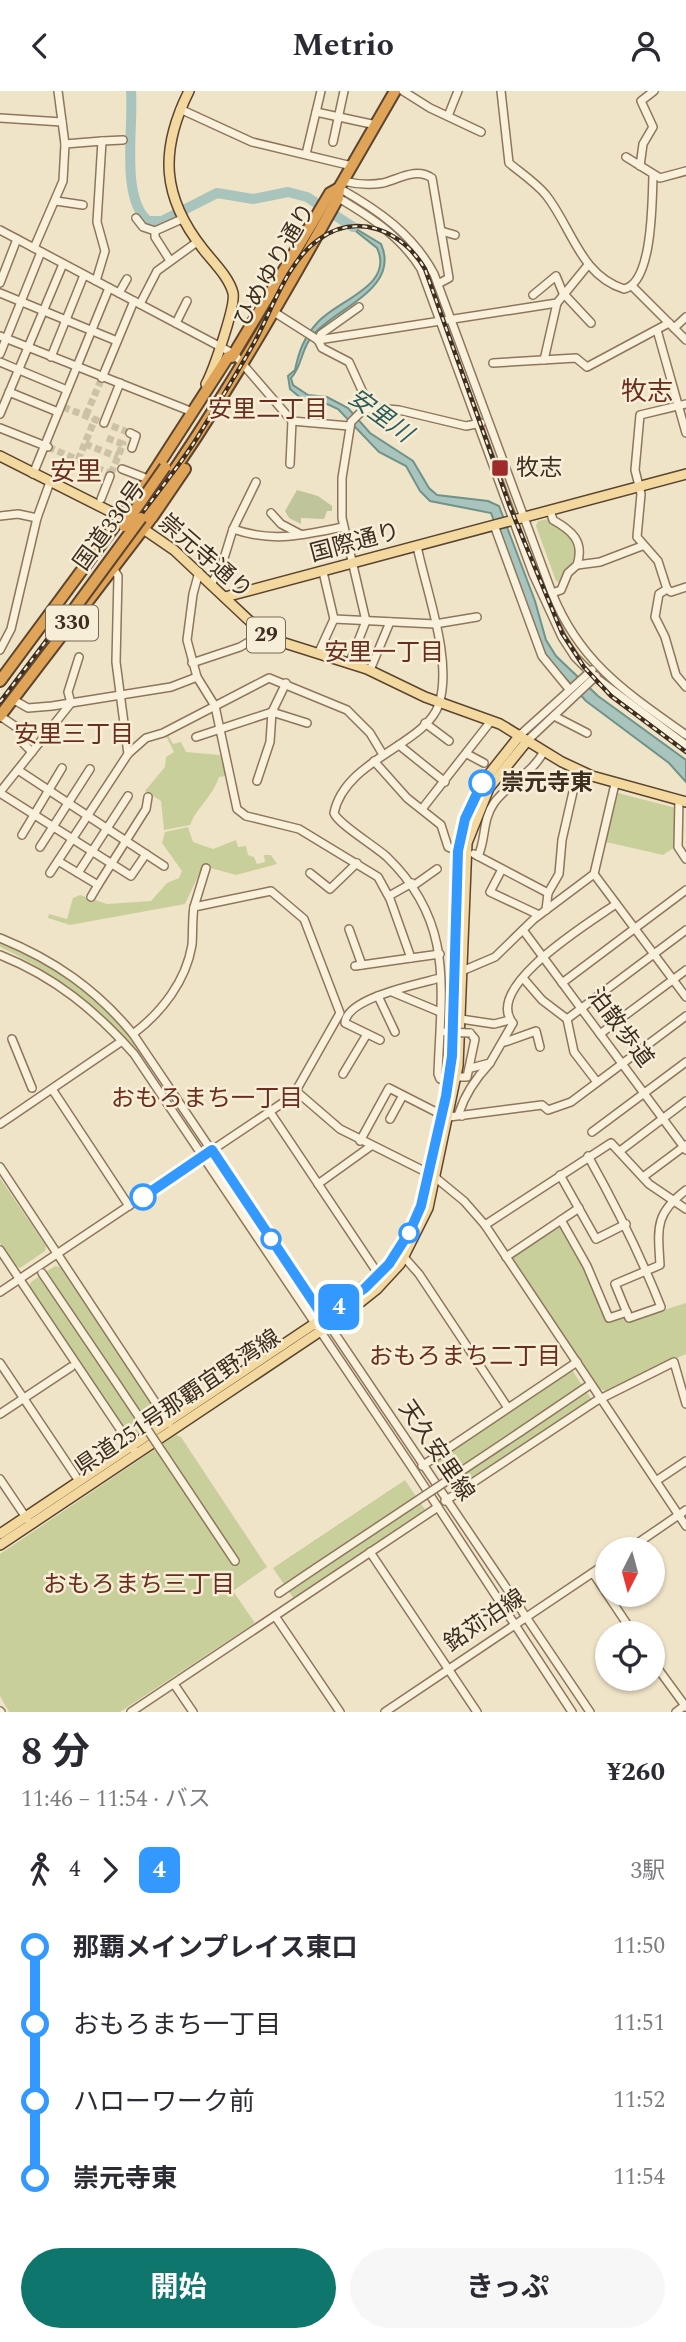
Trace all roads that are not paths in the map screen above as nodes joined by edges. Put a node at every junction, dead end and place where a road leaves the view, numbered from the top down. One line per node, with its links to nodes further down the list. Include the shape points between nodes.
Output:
1 (58, 91): 15 (street)
2 (189, 91): 10 (main road)
3 (321, 91): 11 (street)
4 (344, 91): 12 (street)
5 (396, 91): 16 (highway, ひめゆり通り / 330)
6 (403, 91): 13 (street)
7 (458, 91): 13 (street)
8 (501, 91): 43 (street, via 509,163 544,192)
9 (654, 91): 25 (street, via 641,101 653,127 643,144)
10 (180, 109): 22 (street, via 252,142); 33 (main road, via 169,176)
11 (316, 112): 12 (street); 22 (street)
12 (338, 116): 16 (street); 20 (street)
13 (448, 116): 17 (street)
14 (0, 118): 15 (street)
15 (62, 122): 21 (street)
16 (376, 125): 24 (highway, ひめゆり通り / 330)
17 (481, 132)
18 (123, 140): 19 (street)
19 (102, 141): 21 (street); 46 (street, via 105,251)
20 (333, 142)
21 (65, 145): 29 (street, via 63,181)
22 (306, 154): 24 (street)
23 (626, 157): 25 (street)
24 (352, 166): 28 (highway, ひめゆり通り / 330)
25 (640, 166): 27 (street)
26 (686, 171): 27 (street, via 666,178)
27 (653, 176): 49 (street, via 646,260)
28 (334, 195): 31 (highway, ひめゆり通り / 330); 36 (street, via 401,175 427,175 432,178); 48 (street, via 385,217 426,260); 65 (street, via 387,230 410,253 425,276)
29 (56, 201): 30 (street); 40 (street)
30 (83, 205)
31 (322, 217): 61 (highway, ひめゆり通り / 330); 78 (highway, ひめゆり通り / 330)
32 (136, 218): 35 (street)
33 (182, 218): 35 (street); 39 (main road)
34 (0, 230): 38 (street)
35 (155, 231): 41 (street)
36 (441, 231): 37 (street); 48 (street, via 449,278)
37 (455, 235)
38 (17, 239): 40 (street); 47 (street)
39 (197, 241): 41 (street); 75 (main road, via 232,290 232,313)
40 (38, 251): 42 (street); 56 (street)
41 (169, 259): 57 (street)
42 (63, 264): 44 (street); 60 (street)
43 (588, 265): 49 (street, via 620,288); 53 (street)
44 (84, 275): 46 (street); 63 (street)
45 (127, 279): 52 (street)
46 (96, 281): 50 (street)
47 (0, 283)
48 (438, 284): 64 (street)
49 (632, 286): 68 (street)
50 (109, 288): 52 (street); 69 (street)
51 (0, 293): 56 (street)
52 (119, 293): 57 (street)
53 (563, 293): 54 (street, via 556,276); 58 (street); 67 (street)
54 (533, 295)
55 (187, 301): 66 (street)
56 (21, 302): 60 (street); 71 (street)
57 (137, 303): 66 (street); 74 (street)
58 (557, 303): 64 (street); 80 (street)
59 (359, 307): 72 (street)
60 (43, 311): 63 (street); 76 (street)
61 (274, 312): 72 (street); 82 (highway, ひめゆり通り / 330)
62 (686, 317): 68 (street)
63 (66, 319): 69 (street); 79 (street)
64 (451, 319): 65 (street); 95 (street)
65 (441, 321): 72 (street); 98 (street)
66 (176, 323): 75 (street)
67 (591, 323)
68 (672, 326): 70 (street); 73 (street)
69 (92, 330): 74 (street); 84 (street)
70 (657, 330): 80 (street, via 587,367 576,358); 90 (street)
71 (3, 337): 76 (street); 77 (street)
72 (316, 340): 92 (street, via 349,362)
73 (686, 340)
74 (117, 341): 86 (street)
75 (218, 344): 78 (street); 94 (main road, via 211,373)
76 (28, 347): 79 (street); 85 (street)
77 (0, 354)
78 (234, 354): 82 (street); 108 (highway, 国道330号 / 330)
79 (51, 357): 84 (street)
80 (544, 360): 83 (street)
81 (0, 362): 85 (street)
82 (243, 362): 96 (street); 108 (highway, 国道330号 / 330); 126 (highway, 330, via 243,371 220,415)
83 (493, 363)
84 (76, 367): 86 (street); 88 (street)
85 (18, 370): 88 (street); 89 (street)
86 (102, 378): 87 (street)
87 (120, 383): 94 (street); 97 (street)
88 (67, 390): 91 (street)
89 (9, 392): 91 (street); 93 (street)
90 (682, 405): 102 (street); 115 (street, via 640,415 635,470)
91 (61, 408): 103 (street)
92 (370, 408): 98 (street, via 400,410 466,426); 99 (street, via 357,414)
93 (1, 411)
94 (190, 411): 108 (main road)
95 (489, 420): 98 (street); 120 (street)
96 (292, 421): 99 (street); 106 (street)
97 (104, 423)
98 (479, 424): 123 (street)
99 (349, 427): 125 (street, via 341,495)
100 (0, 428): 103 (street)
101 (130, 433): 104 (street, via 136,436)
102 (686, 433)
103 (46, 447): 109 (street)
104 (132, 448)
105 (0, 456): 109 (main road, 29)
106 (290, 464)
107 (122, 468): 112 (street)
108 (165, 469): 122 (highway, 330); 146 (highway, 国道330号 / 330, bridge)
109 (33, 474): 113 (main road, 29)
110 (686, 474): 115 (main road)
111 (110, 476): 116 (street)
112 (142, 477)
113 (50, 482): 121 (street); 122 (main road, 29)
114 (256, 482): 127 (street)
115 (639, 486): 117 (main road); 130 (street, via 637,537)
116 (101, 499)
117 (550, 510): 120 (main road); 132 (street, via 553,520 574,534 580,549)
118 (271, 513): 128 (street)
119 (0, 516): 121 (street)
120 (524, 517): 123 (main road); 139 (street)
121 (37, 518): 148 (street)
122 (122, 518): 126 (main road, 崇元寺通り / 29); 159 (highway, 330)
123 (509, 521): 124 (main road, 国際通り); 156 (street, via 554,623)
124 (495, 525): 129 (main road, 国際通り); 163 (street, via 542,656)
125 (343, 527): 128 (street); 131 (street)
126 (143, 529): 133 (highway, 330); 134 (main road, 崇元寺通り / 29)
127 (233, 529): 128 (street, via 276,539); 136 (street)
128 (300, 534)
129 (417, 546): 131 (main road, 国際通り); 145 (street)
130 (642, 546): 132 (street, via 600,562); 138 (street, via 658,561)
131 (351, 564): 135 (main road, 国際通り); 143 (street)
132 (577, 565): 139 (street, via 561,590)
133 (113, 568): 164 (street, via 118,576); 165 (highway, 330)
134 (200, 572): 136 (main road, 崇元寺通り / 29); 153 (street, via 187,640)
135 (323, 572): 140 (main road, 国際通り); 142 (street)
136 (212, 584): 140 (main road, 崇元寺通り / 29)
137 (686, 587): 138 (street)
138 (667, 589): 161 (street, via 658,596 655,617 676,675)
139 (552, 593): 154 (street, via 573,637)
140 (225, 597): 147 (main road, 崇元寺通り / 29)
141 (477, 617): 145 (street)
142 (334, 619): 143 (street); 150 (street)
143 (366, 621): 144 (street); 152 (street)
144 (390, 622): 145 (street); 155 (street)
145 (435, 624): 167 (street, via 442,662)
146 (51, 632): 162 (highway, 国道330号 / 330); 169 (highway, 国道330号 / 330)
147 (264, 633): 150 (main road, 崇元寺通り / 29, via 292,648); 153 (street, via 240,647)
148 (3, 638): 149 (street)
149 (0, 650)
150 (318, 654): 152 (main road, 崇元寺通り / 29)
151 (79, 657): 166 (street, via 68,692)
152 (350, 662): 155 (main road, 崇元寺通り / 29)
153 (192, 663): 157 (street)
154 (599, 668): 156 (street); 158 (street); 178 (street)
155 (370, 670): 167 (main road, 崇元寺通り / 29)
156 (585, 674): 158 (street); 163 (street)
157 (197, 677): 164 (street, via 171,687); 168 (street)
158 (592, 680): 163 (street); 183 (street)
159 (0, 681)
160 (286, 683): 168 (street, via 270,678); 170 (street); 186 (street, via 347,710)
161 (686, 687)
162 (0, 690)
163 (572, 690): 172 (street); 180 (street)
164 (118, 696): 166 (street); 187 (street)
165 (14, 700): 166 (street, via 32,708); 171 (highway, 330)
166 (71, 703): 185 (street)
167 (440, 703): 173 (main road, 崇元寺通り / 29); 175 (street)
168 (215, 706): 176 (street); 187 (street, via 146,738)
169 (0, 707)
170 (272, 712): 174 (street); 176 (street); 195 (street, via 270,742)
171 (0, 716): 185 (street, via 22,731 23,743)
172 (554, 716): 177 (street); 180 (street)
173 (491, 721): 180 (main road, 崇元寺通り / 29); 188 (street)
174 (307, 723)
175 (425, 723): 181 (street); 182 (street)
176 (220, 730): 179 (street); 219 (street, via 239,812 299,829)
177 (587, 733)
178 (686, 735)
179 (196, 737)
180 (524, 738): 184 (main road, 崇元寺通り / 29); 214 (main road, 県道251号那覇宜野湾線, via 490,770 477,791 465,819)
181 (449, 741)
182 (399, 745): 186 (street); 196 (street)
183 (686, 745)
184 (544, 751): 193 (main road, 崇元寺通り / 29); 216 (street, via 495,801)
185 (32, 752): 194 (street)
186 (382, 753): 189 (street)
187 (128, 754): 206 (street)
188 (467, 754): 190 (street); 196 (street)
189 (374, 761): 204 (street); 229 (street, via 340,796 334,816 372,842)
190 (484, 764)
191 (62, 768): 198 (street)
192 (90, 769): 203 (street)
193 (578, 770): 197 (main road, 崇元寺通り / 29); 232 (street, via 559,874)
194 (18, 771): 198 (street); 199 (street)
195 (257, 781)
196 (445, 782): 204 (street)
197 (615, 784): 202 (main road, 崇元寺通り / 29); 228 (street)
198 (47, 790): 203 (street); 205 (street)
199 (0, 793): 205 (street)
200 (128, 796): 208 (street)
201 (148, 797): 211 (street, via 146,809)
202 (682, 801): 217 (street, via 678,847)
203 (68, 803): 206 (street); 207 (street)
204 (422, 809): 214 (street, via 443,828 448,847)
205 (34, 813): 207 (street); 209 (street)
206 (88, 816): 208 (street); 210 (street)
207 (53, 826): 210 (street); 212 (street)
208 (107, 828): 211 (street); 213 (street)
209 (22, 835)
210 (73, 839): 213 (street); 218 (street)
211 (126, 841): 215 (street); 220 (street)
212 (40, 846)
213 (92, 851): 220 (street); 226 (street)
214 (462, 852): 216 (street); 249 (main road, 県道251号那覇宜野湾線); 278 (main road, 県道251号那覇宜野湾線)
215 (146, 854): 220 (street, via 131,876); 221 (street)
216 (478, 856): 224 (street)
217 (686, 859)
218 (58, 861): 225 (street); 226 (street)
219 (357, 863): 227 (street, via 330,889); 233 (street, via 378,877)
220 (112, 864): 230 (street)
221 (164, 866)
222 (206, 868): 236 (street)
223 (437, 869): 229 (street)
224 (501, 871): 232 (street); 237 (street, via 490,892)
225 (50, 873)
226 (78, 873): 230 (street)
227 (310, 873)
228 (594, 874): 235 (street); 237 (street)
229 (413, 884): 233 (street); 243 (street, via 432,922)
230 (98, 885): 234 (street)
231 (686, 890): 239 (street)
232 (548, 893): 237 (street)
233 (389, 896): 246 (street)
234 (91, 897)
235 (616, 904): 239 (street); 247 (street)
236 (194, 907): 265 (street, via 191,946 182,976 166,1002); 282 (street, via 271,891 304,919 340,1013)
237 (542, 913): 240 (street)
238 (349, 929): 246 (street, via 358,966)
239 (635, 929): 244 (street); 253 (street)
240 (523, 930): 247 (street, 泊散歩道); 249 (street, via 495,957)
241 (686, 930): 244 (street)
242 (0, 938): 265 (street, 天久安里線, via 65,970 105,1002)
243 (440, 954): 246 (street); 250 (street)
244 (654, 954): 252 (street); 257 (street)
245 (0, 955): 270 (street, 天久安里線, via 68,991)
246 (411, 958)
247 (543, 958): 251 (street); 253 (street, 泊散歩道)
248 (686, 969): 252 (street)
249 (462, 971): 260 (main road, 県道251号那覇宜野湾線)
250 (440, 978): 254 (street); 258 (street)
251 (523, 978): 261 (street, via 536,995); 262 (street, via 509,995)
252 (673, 979): 256 (street); 267 (street)
253 (562, 983): 257 (street, 泊散歩道)
254 (391, 992): 255 (street); 258 (street)
255 (378, 996): 263 (street); 266 (street, via 349,1011 344,1019)
256 (686, 997)
257 (580, 1009): 261 (street); 267 (street, 泊散歩道)
258 (440, 1012): 264 (street)
259 (686, 1016): 275 (street)
260 (461, 1019): 262 (street, via 494,1024); 278 (main road, 県道251号那覇宜野湾線)
261 (567, 1019): 279 (street, via 574,1052)
262 (510, 1020): 271 (street, via 513,1023)
263 (395, 1032)
264 (442, 1032): 276 (street, bridge, via 475,1037); 278 (street, via 438,1075)
265 (133, 1034): 296 (street, 天久安里線)
266 (367, 1034): 269 (street); 277 (street)
267 (600, 1034): 275 (street, 泊散歩道)
268 (12, 1039): 280 (street)
269 (380, 1040)
270 (122, 1041): 281 (street); 299 (street, 天久安里線)
271 (505, 1042): 272 (street, via 536,1031); 274 (street)
272 (540, 1047)
273 (686, 1062): 283 (street)
274 (490, 1063): 276 (street); 288 (street, via 462,1104 459,1113)
275 (622, 1064): 279 (street); 283 (street, 泊散歩道)
276 (471, 1068): 278 (street, via 467,1077)
277 (343, 1074)
278 (453, 1079): 287 (main road, 県道251号那覇宜野湾線)
279 (597, 1082): 288 (street, via 571,1102 548,1110 542,1105)
280 (32, 1088)
281 (52, 1089): 291 (street); 307 (street)
282 (296, 1091): 286 (street); 293 (street, via 330,1123)
283 (644, 1093): 289 (street, 泊散歩道); 292 (street)
284 (402, 1097): 287 (street); 290 (street); 293 (street, via 389,1088)
285 (686, 1101): 289 (street)
286 (270, 1112): 296 (street); 304 (street)
287 (446, 1116): 288 (street); 301 (main road, 県道251号那覇宜野湾線)
288 (463, 1116)
289 (663, 1118): 295 (street, 泊散歩道); 297 (street)
290 (390, 1119)
291 (0, 1124)
292 (592, 1132)
293 (360, 1141): 294 (street)
294 (371, 1146): 301 (street); 304 (street)
295 (685, 1147): 303 (street)
296 (212, 1150): 299 (street); 323 (street, 天久安里線)
297 (620, 1151): 298 (street, via 608,1143); 303 (street)
298 (588, 1156): 302 (street); 311 (street)
299 (202, 1157): 307 (street); 324 (street, 天久安里線)
300 (0, 1167): 314 (street)
301 (432, 1175): 312 (street); 315 (main road, 県道251号那覇宜野湾線, via 423,1221); 319 (main road, 県道251号那覇宜野湾線, via 410,1231)
302 (560, 1175): 308 (street); 312 (street)
303 (643, 1177): 306 (street)
304 (318, 1184): 319 (street)
305 (686, 1190): 306 (street)
306 (673, 1200): 309 (street); 317 (street, via 659,1223 660,1265)
307 (129, 1206): 314 (street)
308 (579, 1208): 310 (street); 311 (street, via 596,1239)
309 (686, 1209)
310 (561, 1220): 316 (street); 322 (street, via 587,1266 608,1318)
311 (626, 1224): 317 (street)
312 (485, 1225): 316 (street)
313 (0, 1250): 320 (street)
314 (57, 1254): 320 (street); 334 (street)
315 (404, 1257): 323 (main road, 県道251号那覇宜野湾線, via 377,1289); 332 (street)
316 (506, 1257): 325 (street)
317 (647, 1271): 322 (street, via 615,1284); 322 (street, via 661,1307 629,1318)
318 (42, 1273): 350 (street, bridge)
319 (379, 1275): 323 (main road, 県道251号那覇宜野湾線)
320 (19, 1279): 321 (street); 335 (street)
321 (0, 1292)
322 (627, 1312)
323 (327, 1321): 324 (main road, 県道251号那覇宜野湾線); 337 (street, 天久安里線)
324 (318, 1327): 334 (main road, 県道251号那覇宜野湾線); 342 (street, 天久安里線)
325 (577, 1362): 330 (street); 332 (street)
326 (0, 1363): 329 (street)
327 (71, 1367): 329 (street)
328 (589, 1386): 352 (street, bridge)
329 (24, 1398): 333 (street); 339 (street)
330 (600, 1398): 331 (street, via 674,1362); 340 (street); 341 (street)
331 (686, 1404)
332 (508, 1408): 337 (street)
333 (0, 1413)
334 (171, 1425): 335 (main road, 県道251号那覇宜野湾線)
335 (134, 1450): 339 (main road, 県道251号那覇宜野湾線); 344 (main road, 県道251号那覇宜野湾線)
336 (686, 1461): 340 (street)
337 (422, 1466): 341 (street, 天久安里線)
338 (0, 1479): 344 (street)
339 (79, 1481): 344 (main road, 県道251号那覇宜野湾線)
340 (656, 1481): 343 (street)
341 (445, 1501): 354 (street, 天久安里線)
342 (438, 1507): 349 (street); 356 (street, 天久安里線)
343 (682, 1513): 345 (street); 347 (street)
344 (28, 1520): 346 (main road, 県道251号那覇宜野湾線); 348 (main road, 県道251号那覇宜野湾線)
345 (686, 1526)
346 (0, 1534)
347 (647, 1537)
348 (0, 1545)
349 (370, 1552): 353 (street); 357 (street)
350 (234, 1561)
351 (593, 1573): 354 (street, 銘苅泊線); 355 (street)
352 (279, 1593)
353 (275, 1616): 359 (street); 364 (street)
354 (525, 1618): 356 (street, 銘苅泊線); 367 (street, 天久安里線)
355 (625, 1621)
356 (516, 1624): 357 (street, 銘苅泊線); 366 (street, 天久安里線)
357 (448, 1669): 361 (street); 365 (street, 銘苅泊線)
358 (665, 1679): 360 (street)
359 (174, 1684): 362 (street); 363 (street)
360 (685, 1707): 368 (street)
361 (473, 1711)
362 (131, 1712)
363 (193, 1712)
364 (340, 1712)
365 (385, 1712)
366 (572, 1712)
367 (590, 1712)
368 (676, 1712)

